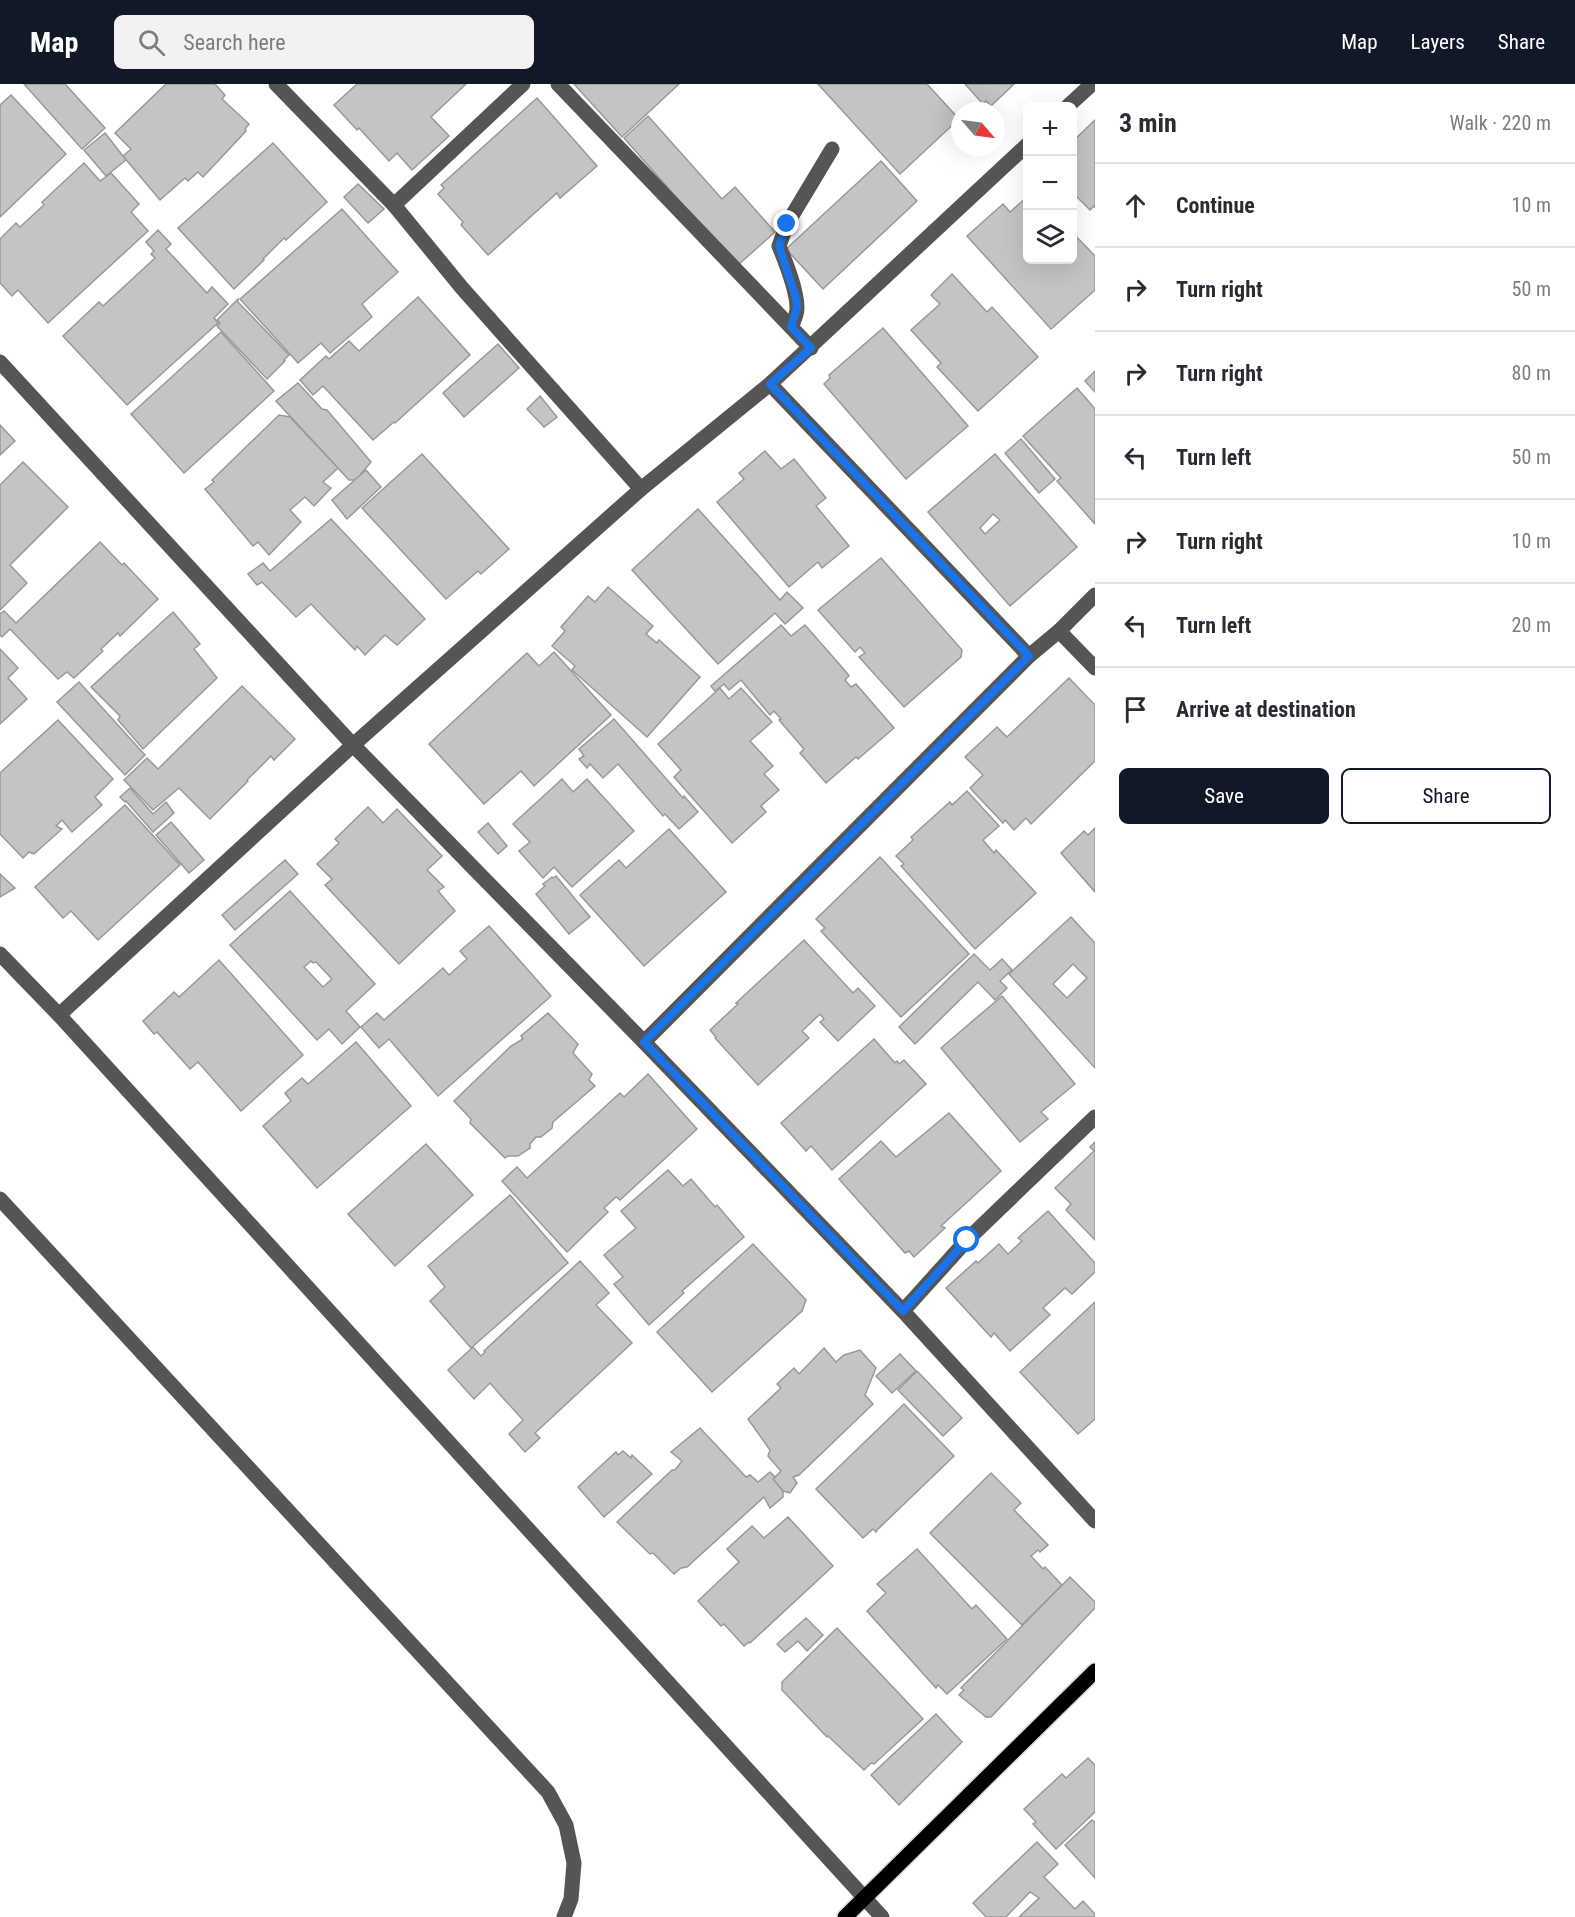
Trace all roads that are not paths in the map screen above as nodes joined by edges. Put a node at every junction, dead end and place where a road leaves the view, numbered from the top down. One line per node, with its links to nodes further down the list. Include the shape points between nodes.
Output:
1 (276, 84): 8 (street)
2 (523, 84): 8 (street)
3 (558, 84): 9 (street)
4 (1092, 84): 5 (street)
5 (1072, 102)
6 (832, 149): 9 (street, via 787,224 779,246 796,298)
7 (1023, 149): 10 (street)
8 (394, 205): 13 (street, via 462,288)
9 (791, 327): 10 (street)
10 (811, 348): 12 (street)
11 (0, 362): 18 (street)
12 (770, 384): 13 (street); 16 (street)
13 (641, 489): 18 (street)
14 (1095, 595): 15 (street)
15 (1059, 631): 16 (street); 17 (street)
16 (1029, 656): 21 (street)
17 (1095, 668)
18 (353, 745): 20 (street); 21 (street)
19 (0, 954): 20 (street)
20 (59, 1016): 27 (street)
21 (644, 1042): 24 (street)
22 (1095, 1117): 24 (street, via 967,1240)
23 (0, 1199): 28 (street, via 548,1792 566,1825 574,1863 571,1899)
24 (903, 1311): 25 (street)
25 (1095, 1521)
26 (1095, 1671): 27 (main road)
27 (865, 1898): 29 (main road); 30 (street)
28 (564, 1917)
29 (845, 1917)
30 (882, 1917)

